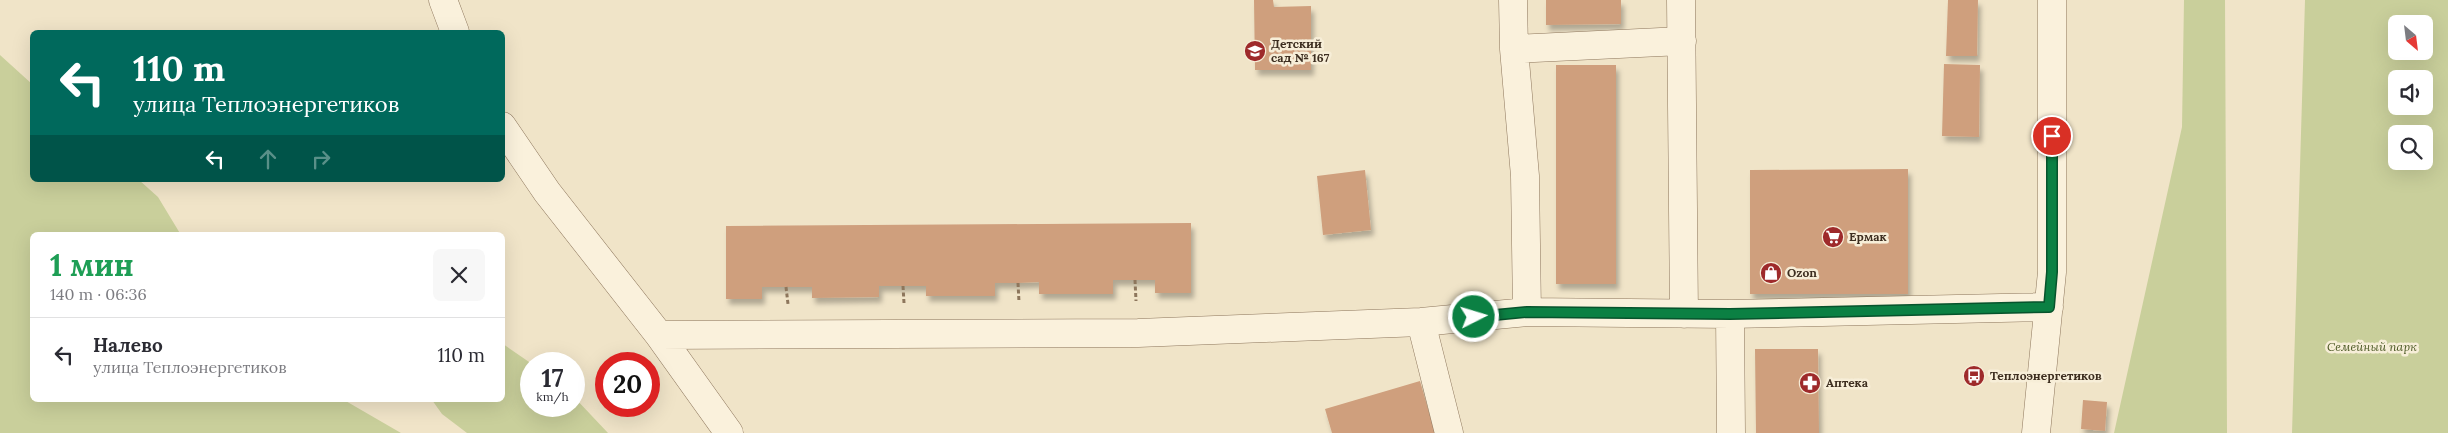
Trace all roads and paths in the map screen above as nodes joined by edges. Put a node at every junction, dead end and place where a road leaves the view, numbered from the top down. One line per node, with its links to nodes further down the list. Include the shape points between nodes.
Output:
1 (443, 0): 5 (street)
2 (1513, 0): 7 (street)
3 (1681, 0): 6 (street)
4 (2052, 0): 9 (street, via 2052,272)
5 (454, 30)
6 (1682, 41): 7 (street); 11 (street)
7 (1514, 49): 10 (street, via 1525,176)
8 (505, 130): 14 (street, via 547,192)
9 (2049, 307): 12 (street); 18 (street)
10 (1527, 312): 11 (street); 13 (street)
11 (1684, 314): 12 (street)
12 (1730, 314): 17 (street)
13 (1421, 322): 14 (street, via 1138,333); 16 (street)
14 (659, 335): 15 (street)
15 (729, 433)
16 (1449, 433)
17 (1732, 433)
18 (2036, 433)

